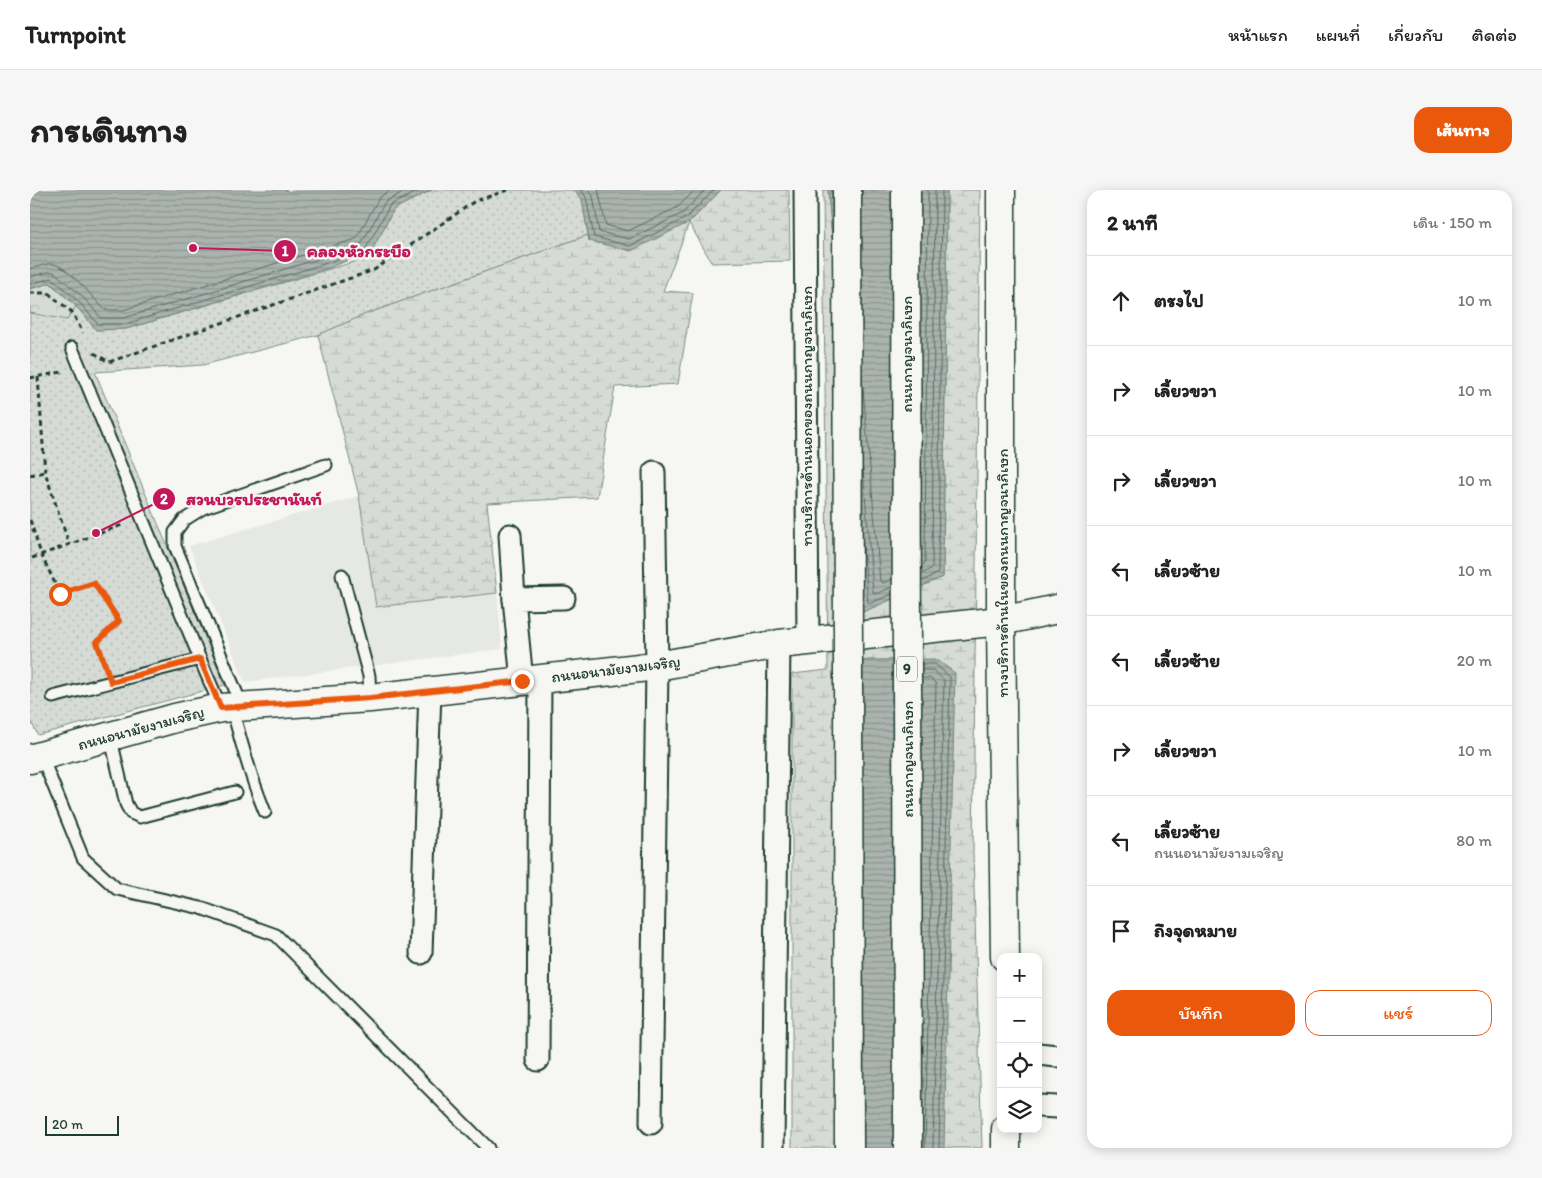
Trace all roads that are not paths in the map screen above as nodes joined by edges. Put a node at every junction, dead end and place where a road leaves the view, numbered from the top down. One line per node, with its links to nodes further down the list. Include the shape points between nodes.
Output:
1 (805, 190): 14 (street, ทางบริการด้านนอกของถนนกาญจนาภิเษก)
2 (847, 190): 38 (main road, bridge)
3 (906, 190): 39 (main road, ถนนกาญจนาภิเษก / 9, bridge)
4 (1001, 198): 13 (main road, ทางบริการด้านในของถนนกาญจนาภิเษก)
5 (72, 348): 16 (lane)
6 (326, 465): 22 (lane, via 203,508 184,520 175,532 175,546)
7 (654, 472): 17 (street)
8 (510, 535): 11 (street)
9 (342, 575): 21 (lane, via 369,676)
10 (564, 598): 11 (street)
11 (514, 599): 18 (street)
12 (1057, 609): 13 (main road, ถนนอนามัยงามเจริญ)
13 (1001, 621): 14 (main road, ถนนอนามัยงามเจริญ); 28 (main road, ทางบริการด้านในของถนนกาญจนาภิเษก)
14 (808, 642): 15 (main road, ถนนอนามัยงามเจริญ)
15 (780, 644): 17 (main road, ถนนอนามัยงามเจริญ); 37 (street)
16 (200, 659): 20 (lane); 22 (lane)
17 (657, 666): 18 (main road, ถนนอนามัยงามเจริญ); 34 (street)
18 (531, 680): 19 (main road, ถนนอนามัยงามเจริญ); 31 (street)
19 (430, 691): 21 (main road, ถนนอนามัยงามเจริญ); 27 (street)
20 (53, 697)
21 (370, 698): 22 (main road, ถนนอนามัยงามเจริญ)
22 (232, 707): 23 (main road, ถนนอนามัยงามเจริญ); 26 (lane, via 243,752)
23 (110, 735): 24 (main road, ถนนอนามัยงามเจริญ); 25 (lane, via 131,813 140,817)
24 (36, 757): 36 (lane, via 83,858 117,889 201,908 276,935)
25 (235, 792)
26 (265, 812)
27 (421, 953)
28 (1005, 953)
29 (1042, 1054): 30 (street)
30 (1057, 1056)
31 (538, 1060)
32 (1042, 1106): 33 (street)
33 (1057, 1107)
34 (651, 1123)
35 (1006, 1133): 40 (main road)
36 (488, 1148)
37 (774, 1148)
38 (849, 1148)
39 (908, 1148)
40 (1006, 1148)

